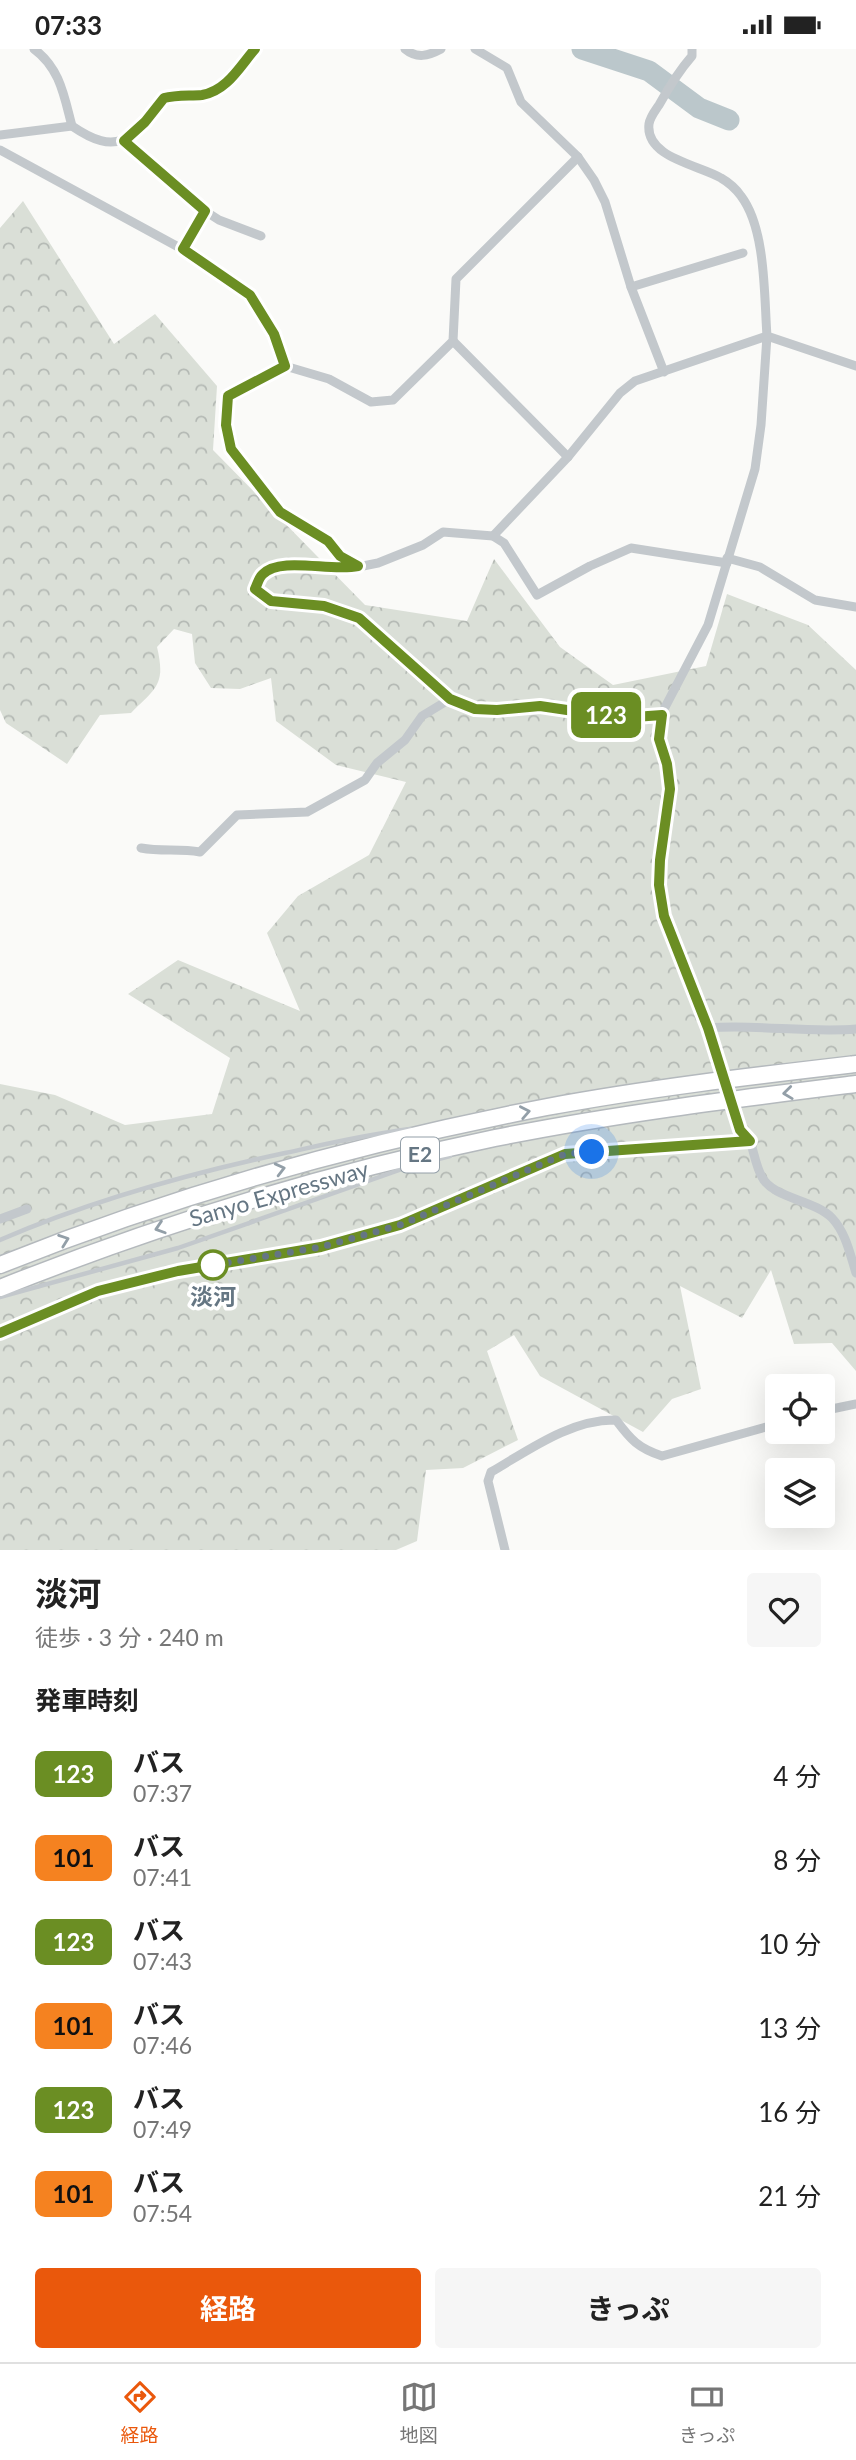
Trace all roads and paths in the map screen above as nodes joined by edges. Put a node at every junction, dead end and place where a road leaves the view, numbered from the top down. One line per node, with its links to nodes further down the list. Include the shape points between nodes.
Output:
1 (34, 49): 7 (street, via 58,76)
2 (255, 49): 9 (street, via 225,85 202,95 164,98)
3 (405, 49): 4 (street, via 423,56)
4 (441, 49)
5 (475, 49): 11 (street, via 507,68 521,102)
6 (692, 49): 17 (street, via 692,56 649,121 649,133 656,146 671,156 722,178 740,194 753,216)
7 (72, 125): 8 (street); 9 (street, via 105,143)
8 (0, 135)
9 (124, 141): 12 (street)
10 (0, 150): 14 (street)
11 (578, 157): 16 (street, via 605,202); 18 (street, via 456,279)
12 (205, 211): 13 (street); 14 (street)
13 (261, 236)
14 (183, 249): 19 (street, via 250,295 274,334)
15 (743, 253): 16 (street)
16 (631, 287): 21 (street)
17 (767, 336): 20 (street); 21 (street); 24 (street, via 755,469)
18 (453, 341): 19 (street, via 393,400 371,403 329,379); 22 (street)
19 (285, 366): 25 (street, via 228,396 226,425 231,449 280,512)
20 (856, 366)
21 (664, 372): 22 (street, via 635,381 620,393)
22 (568, 457): 23 (street)
23 (493, 536): 24 (street, via 504,543 537,595 631,548); 25 (street, via 443,533 378,563)
24 (727, 561): 26 (street, via 760,567 815,600); 28 (street, via 708,625)
25 (358, 566): 27 (street, via 276,566 262,574 255,589 271,601 324,606 359,618)
26 (856, 607)
27 (450, 699): 28 (street, via 475,709 540,706 621,718); 29 (street, via 422,716 365,780 307,812 237,815 200,852)
28 (662, 715): 30 (street, via 659,739 670,789 659,885 664,916)
29 (141, 848)
30 (708, 1028): 31 (street); 36 (street, bridge, via 740,1130)
31 (856, 1029)
32 (856, 1064): 34 (highway, Sanyo Expressway / E2, one-way to 32, via 720,1080)
33 (856, 1084): 35 (highway, Sanyo Expressway / E2, one-way to 35)
34 (492, 1118): 39 (lane, via 398,1130 230,1165 142,1187 51,1217); 40 (highway, Sanyo Expressway / E2, one-way to 34, via 258,1175)
35 (555, 1127): 42 (highway, Sanyo Expressway / E2, one-way to 42, via 405,1158 264,1195 156,1229); 43 (lane, via 405,1168 178,1248)
36 (750, 1141): 41 (street, via 762,1179 823,1209 833,1219 844,1233); 44 (street, via 565,1154 400,1225 321,1247 178,1271 98,1291)
37 (27, 1209): 38 (street)
38 (0, 1219)
39 (0, 1240)
40 (0, 1265)
41 (856, 1273)
42 (0, 1288)
43 (0, 1297)
44 (0, 1333)
45 (856, 1403): 46 (street)
46 (835, 1408)
47 (765, 1427): 48 (street, via 662,1456 645,1451 616,1420 601,1420 555,1435 491,1472 488,1481)
48 (505, 1550)

